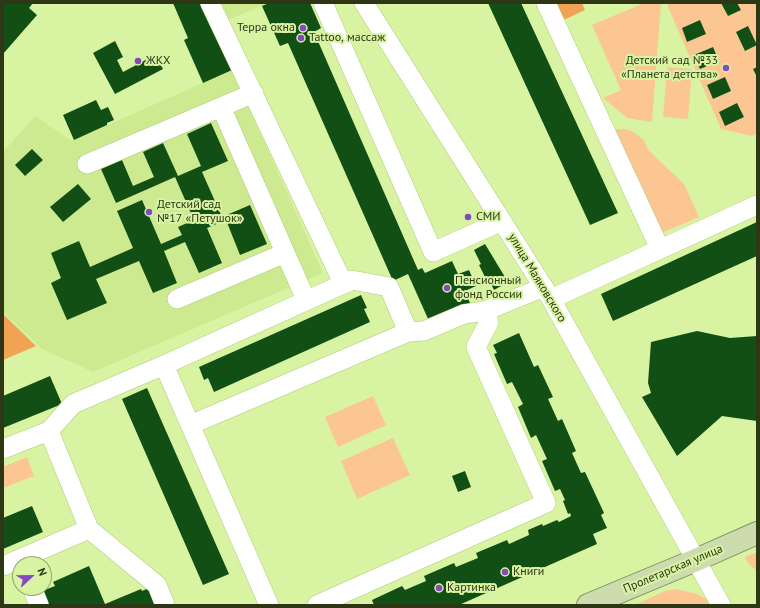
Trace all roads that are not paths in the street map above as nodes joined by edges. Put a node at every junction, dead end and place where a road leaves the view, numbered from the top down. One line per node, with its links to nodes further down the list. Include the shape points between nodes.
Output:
1 (210, 3): 5 (street)
2 (323, 3): 9 (street, via 433,252)
3 (364, 3): 9 (street, улица Маяковского)
4 (546, 3): 10 (street)
5 (254, 93): 6 (street); 12 (street)
6 (221, 107): 7 (street); 11 (street)
7 (87, 164)
8 (757, 204): 10 (street)
9 (502, 222): 13 (street, улица Маяковского)
10 (660, 249): 13 (street)
11 (285, 252): 14 (street); 15 (street)
12 (343, 283): 15 (street); 17 (street, via 352,280 389,287)
13 (548, 293): 16 (street); 25 (street, улица Маяковского)
14 (177, 299)
15 (306, 300): 18 (street)
16 (485, 311): 17 (street, via 464,314 424,331); 28 (street, via 489,322 476,347 546,503)
17 (408, 332): 19 (street)
18 (164, 365): 19 (street); 20 (street, via 73,404)
19 (190, 425): 27 (street)
20 (49, 431): 21 (street); 22 (street)
21 (3, 449)
22 (89, 529): 24 (street); 26 (street, via 157,585)
23 (757, 533): 25 (main road, Пролетарская улица)
24 (33, 556)
25 (696, 560): 29 (main road, Пролетарская улица); 30 (street, улица Маяковского)
26 (165, 605)
27 (269, 605)
28 (317, 605)
29 (588, 605)
30 (721, 605)

